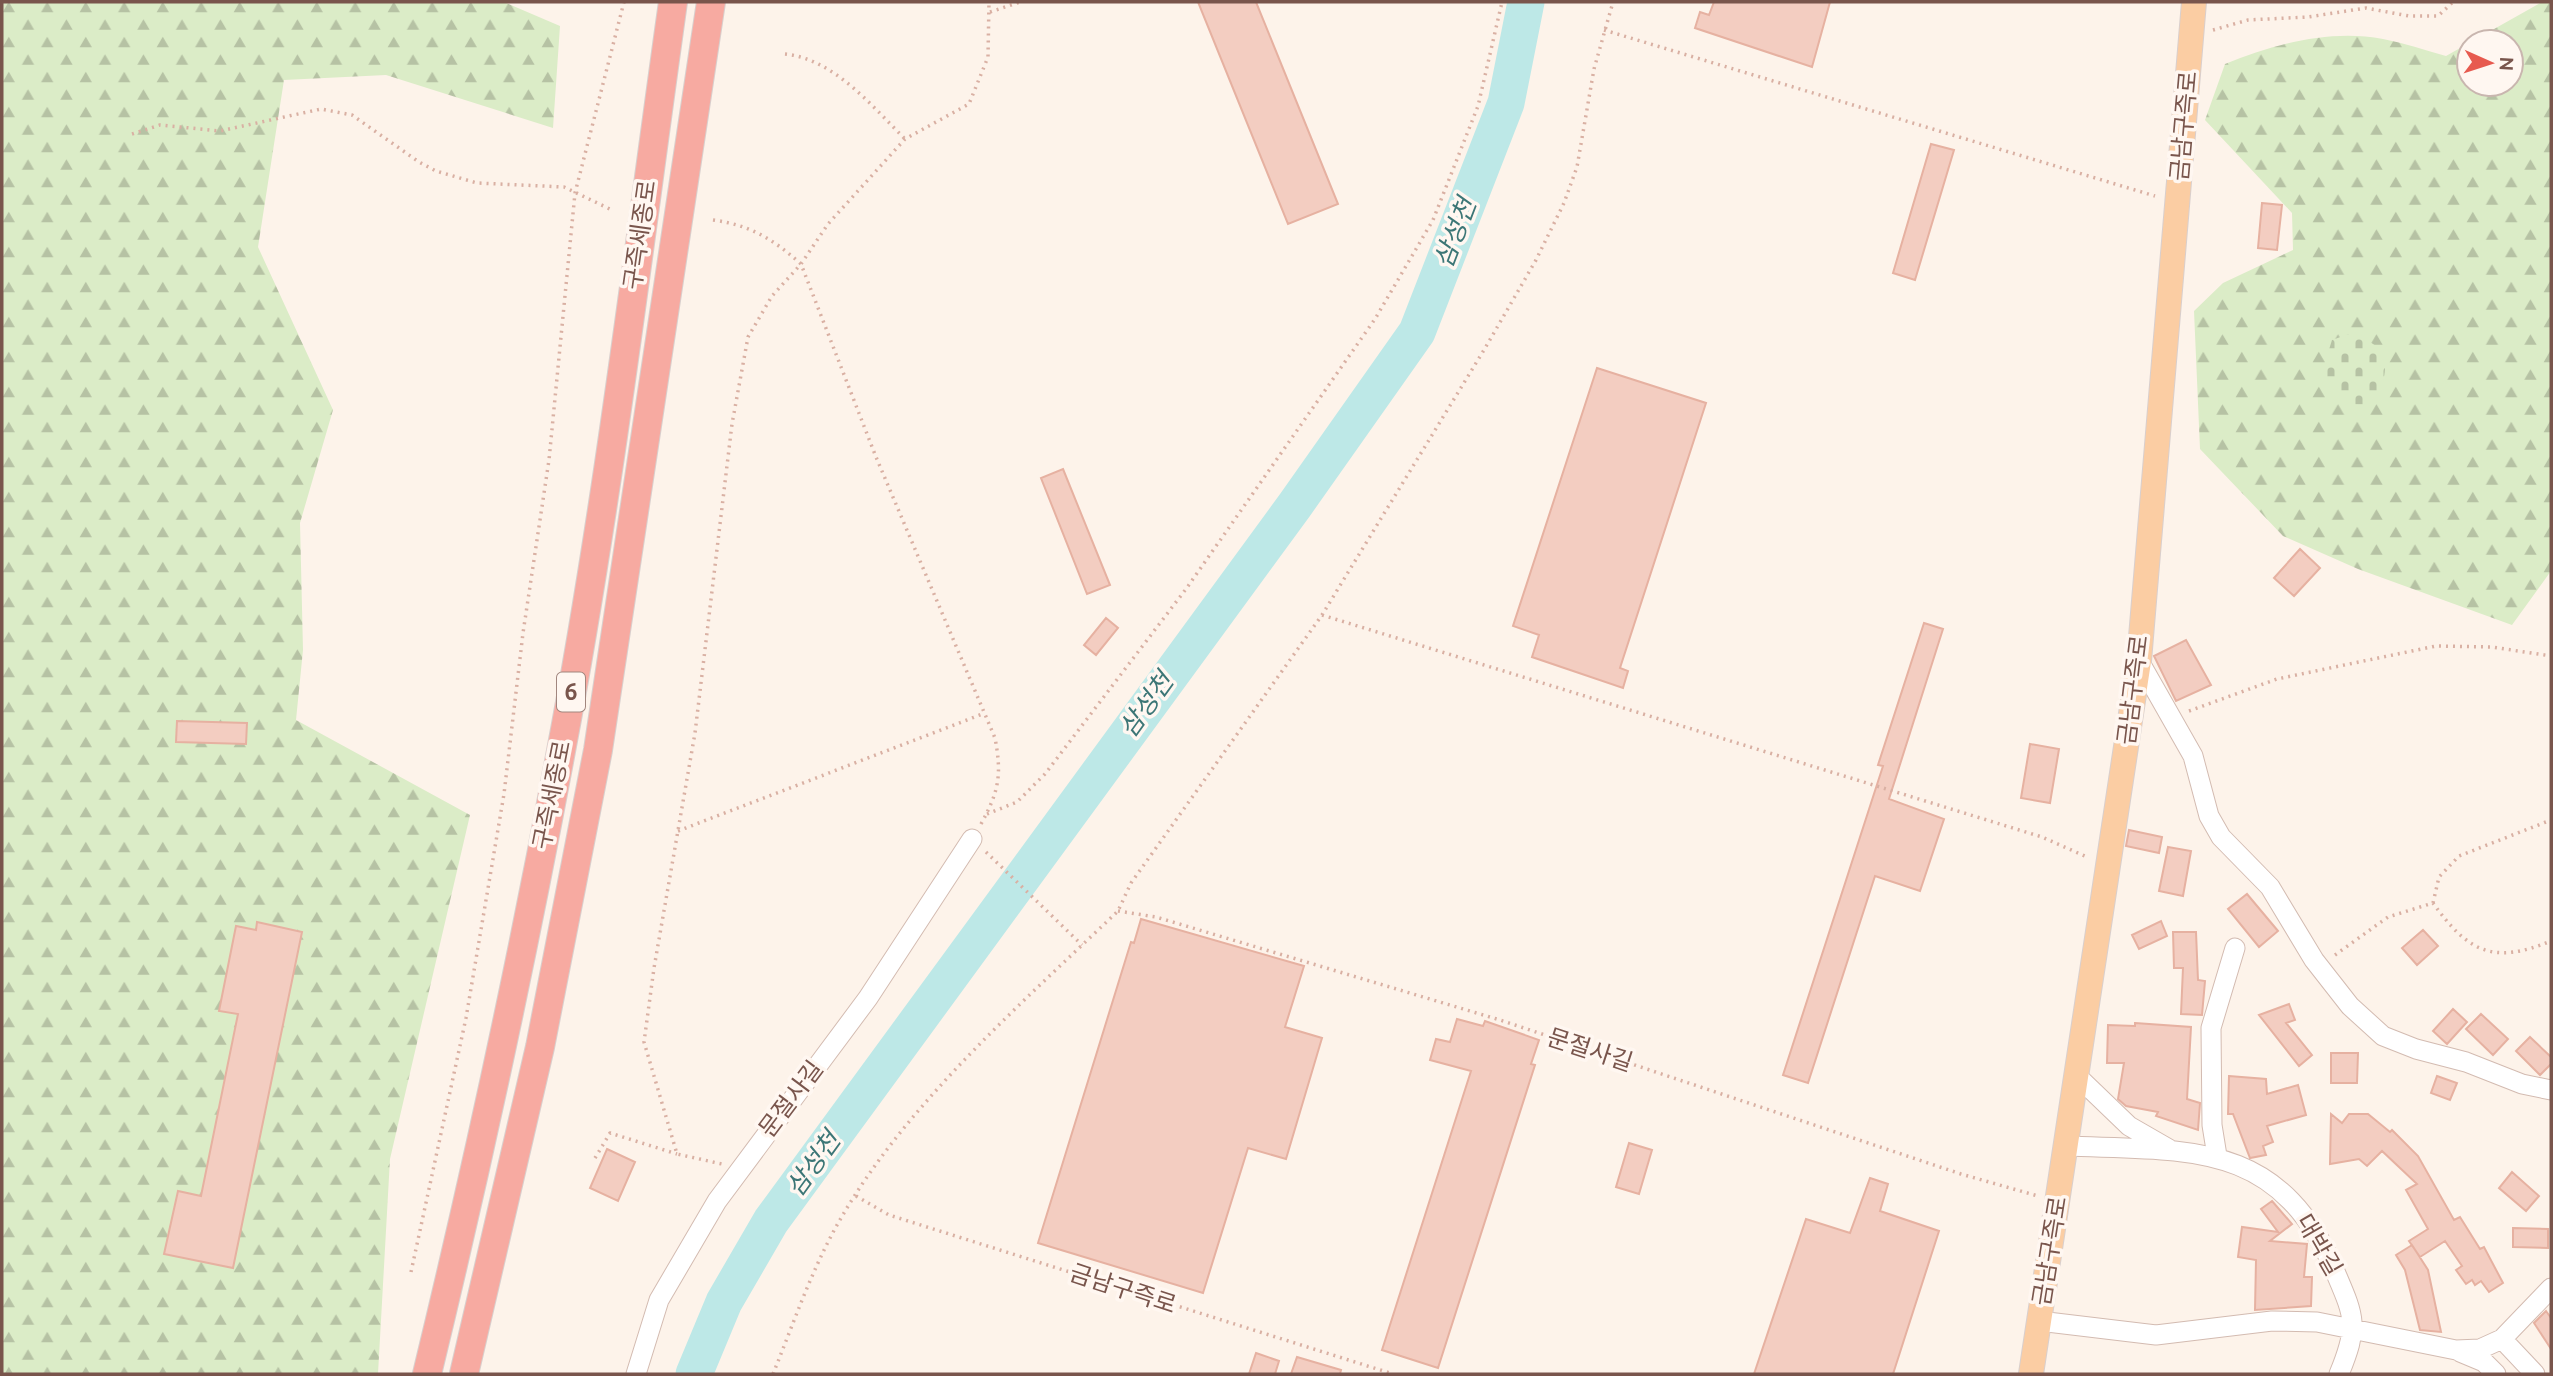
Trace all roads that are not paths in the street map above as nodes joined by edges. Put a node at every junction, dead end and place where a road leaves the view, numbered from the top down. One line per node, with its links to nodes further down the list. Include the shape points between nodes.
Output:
1 (673, 2): 17 (highway, 구즉세종로 / 6, via 619,390 562,748 478,1160)
2 (710, 2): 18 (highway, 구즉세종로 / 6, via 598,750 540,1047)
3 (2193, 2): 4 (main road, 금남구즉로)
4 (2138, 661): 7 (main road, 금남구즉로); 8 (street, via 2193,756 2209,816 2221,838 2270,887 2350,1006 2383,1036)
5 (979, 845): 19 (street, 문절사길, via 717,1201 659,1300)
6 (2235, 948): 11 (street, via 2211,1028 2212,1125)
7 (2077, 1076): 9 (main road, 금남구즉로); 10 (street, 대박길, via 2129,1126)
8 (2551, 1090)
9 (2066, 1146): 10 (street, 대박길); 13 (main road, 금남구즉로)
10 (2173, 1150): 11 (street, 대박길)
11 (2217, 1156): 14 (street, 대박길, via 2261,1175 2301,1211 2327,1253 2354,1314)
12 (2551, 1288): 15 (street)
13 (2039, 1321): 14 (street, via 2157,1335 2272,1321); 20 (main road, 금남구즉로)
14 (2352, 1328): 16 (street); 21 (street, 대박길)
15 (2502, 1339): 16 (street, via 2480,1349); 23 (street)
16 (2456, 1350): 22 (street, via 2484,1362)
17 (426, 1374)
18 (464, 1374)
19 (636, 1374)
20 (2031, 1374)
21 (2339, 1374)
22 (2496, 1374)
23 (2536, 1374)

